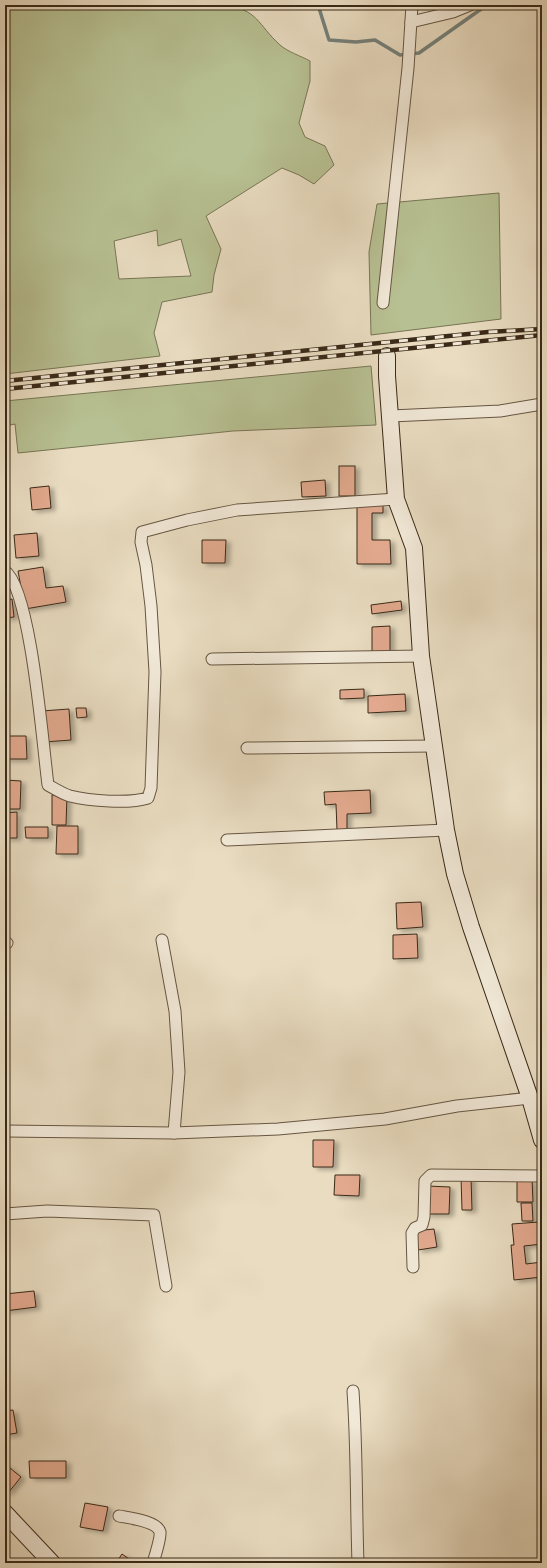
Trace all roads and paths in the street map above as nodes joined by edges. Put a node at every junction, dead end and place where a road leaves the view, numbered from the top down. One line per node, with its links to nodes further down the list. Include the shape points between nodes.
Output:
1 (412, 5): 3 (street)
2 (470, 5): 3 (street, via 453,12)
3 (411, 22): 4 (street)
4 (383, 303)
5 (387, 356): 7 (street)
6 (542, 404): 7 (street, via 500,411)
7 (391, 416): 8 (street)
8 (396, 498): 9 (street, via 237,510 142,532 141,542 151,606 155,672 151,788 148,798 139,801 69,796 48,785 26,620 14,580); 10 (street, via 414,548)
9 (5, 571)
10 (421, 656): 11 (street); 12 (street)
11 (212, 659)
12 (434, 746): 13 (street); 14 (street)
13 (247, 748)
14 (446, 830): 15 (street); 17 (street, via 455,874 471,927)
15 (227, 840)
16 (162, 940): 19 (street, via 175,1011 180,1072)
17 (530, 1098): 19 (street, via 457,1106 385,1119 278,1129); 20 (street)
18 (5, 1131): 19 (street)
19 (174, 1133)
20 (542, 1140)
21 (542, 1176): 23 (street, via 431,1175 425,1181 422,1225 415,1228 412,1234)
22 (5, 1214): 24 (street, via 47,1211 154,1215)
23 (413, 1268)
24 (166, 1286)
25 (354, 1391): 30 (street)
26 (5, 1513): 28 (street)
27 (119, 1516): 29 (street, via 158,1527 160,1533)
28 (52, 1563)
29 (153, 1563)
30 (358, 1563)

